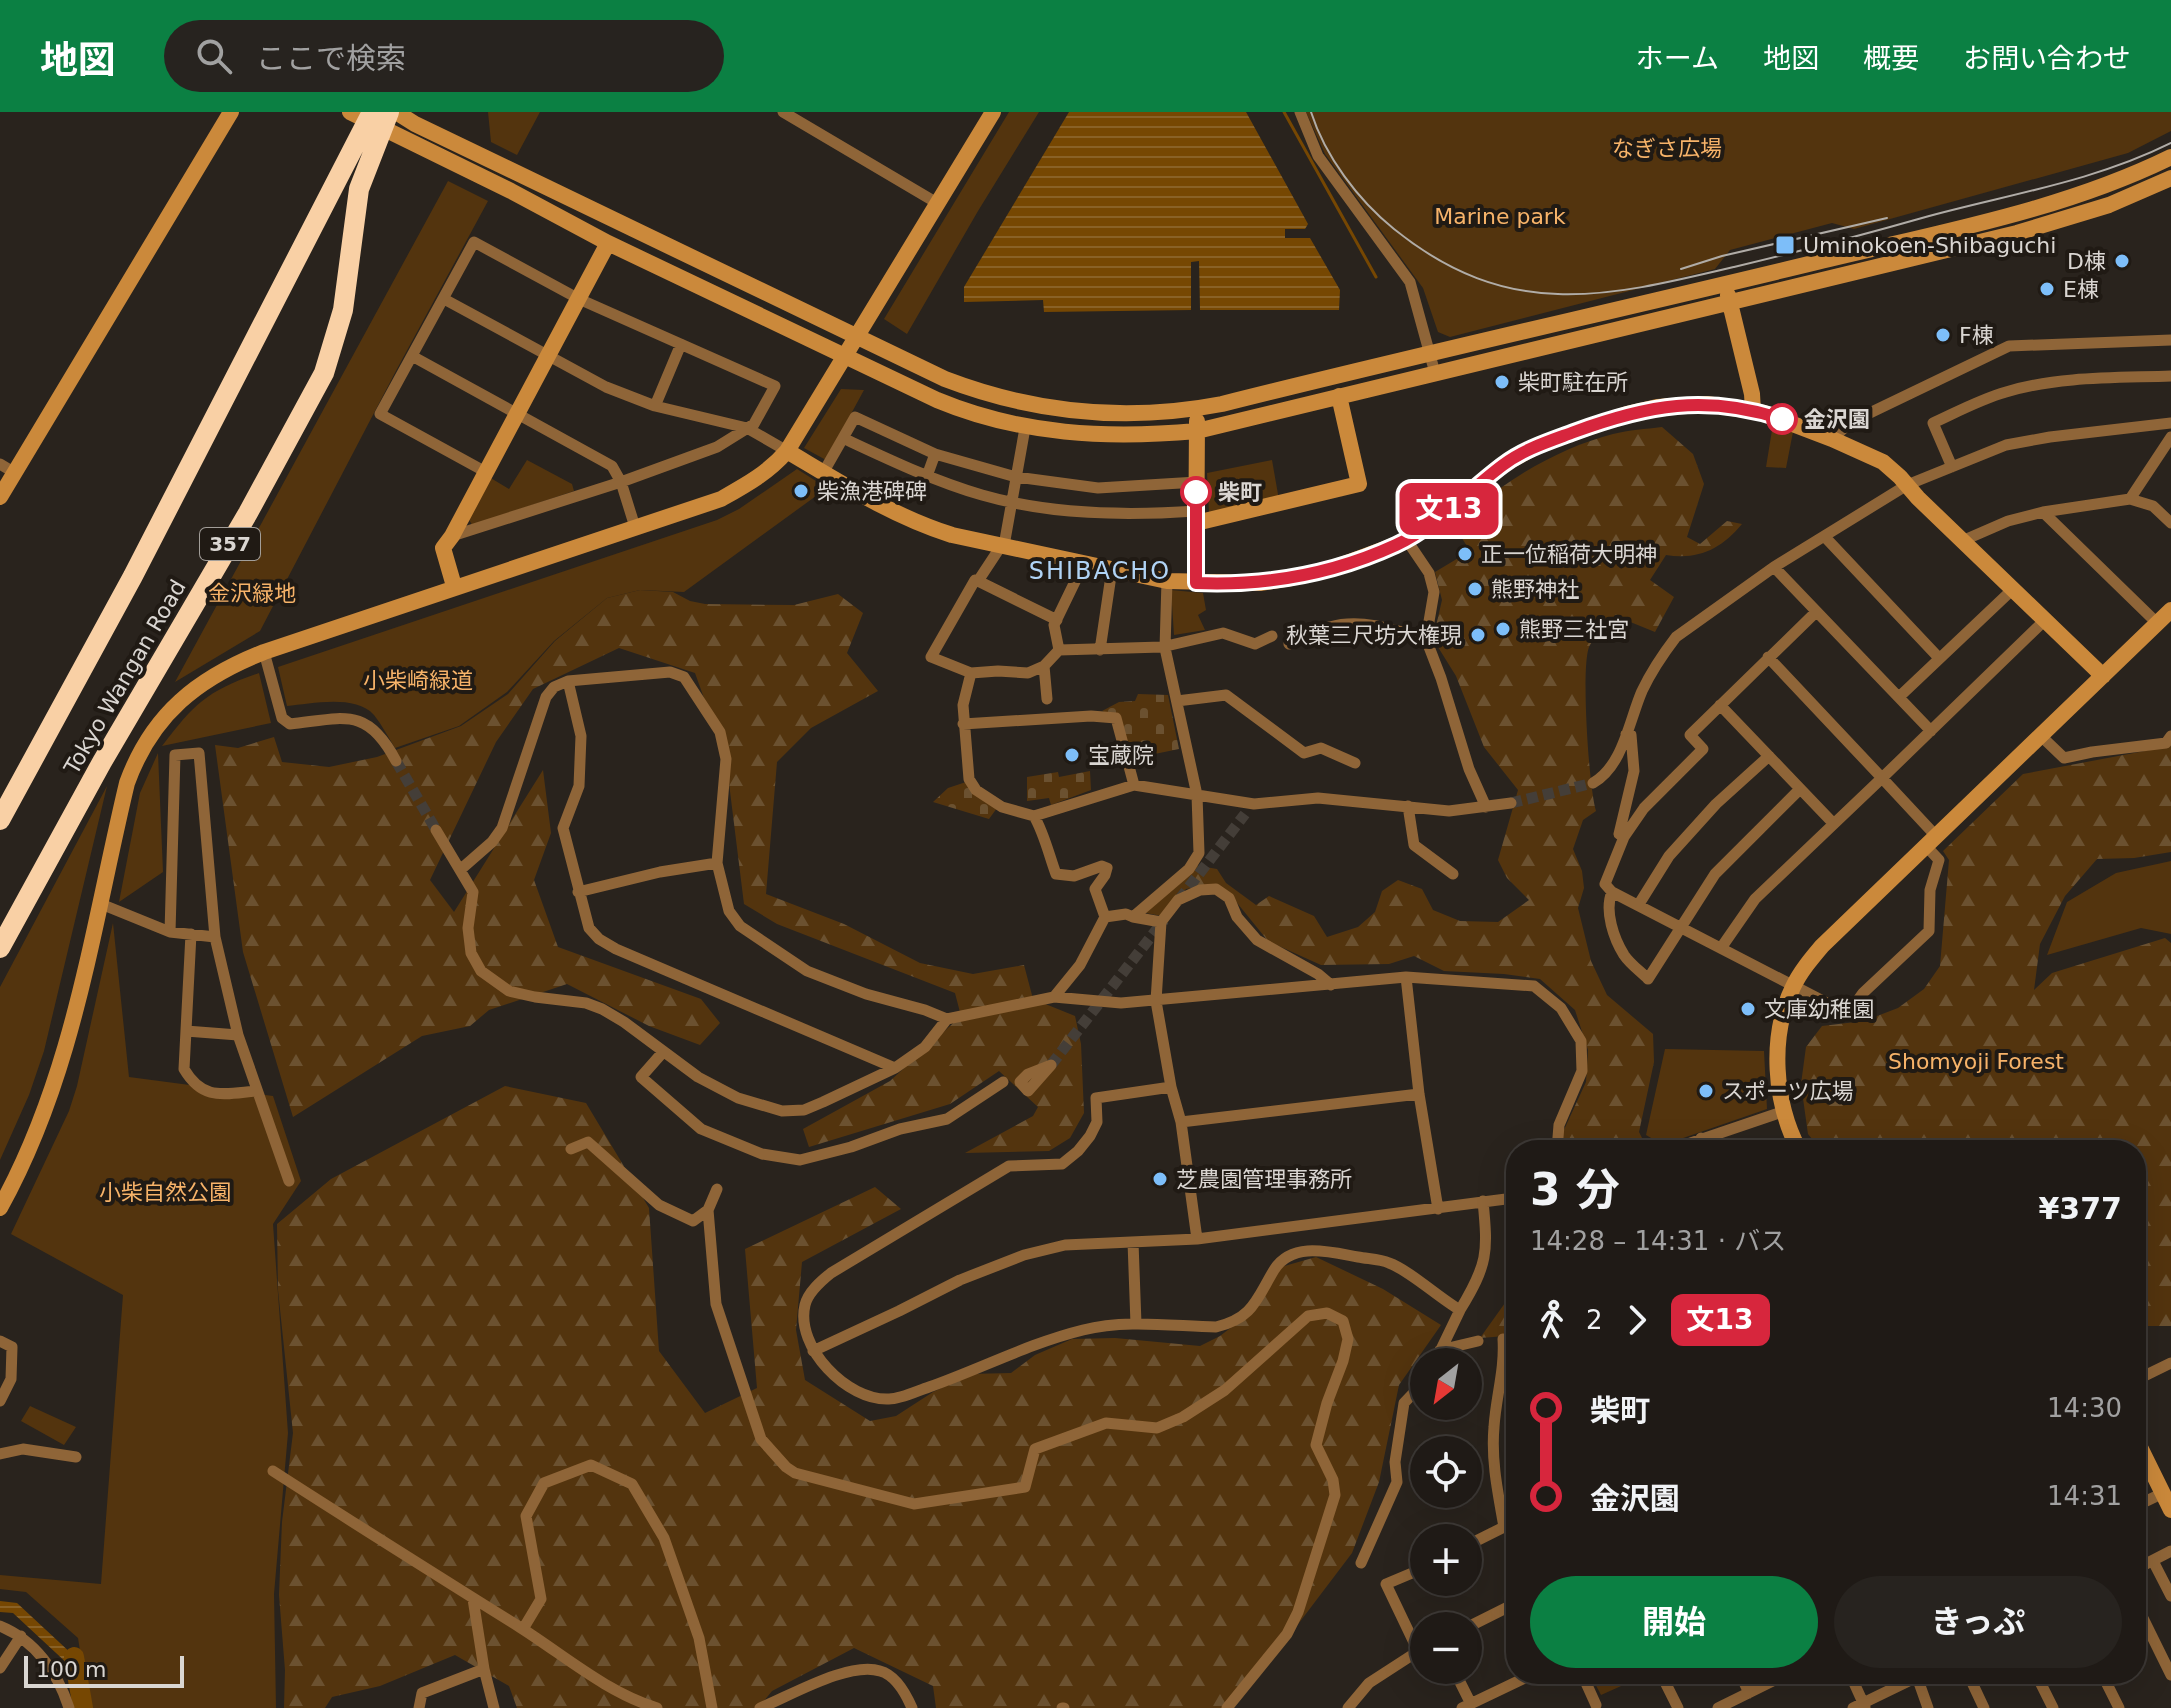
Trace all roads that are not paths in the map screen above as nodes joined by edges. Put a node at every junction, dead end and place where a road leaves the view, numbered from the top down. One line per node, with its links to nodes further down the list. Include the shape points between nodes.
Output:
1 (231, 112): 39 (street)
2 (396, 112): 15 (street)
3 (783, 112): 9 (street)
4 (993, 112): 9 (street)
5 (1300, 112): 18 (street, via 1318,156 1410,282)
6 (372, 117): 10 (street); 108 (highway, Tokyo Wangan Road); 127 (highway, Tokyo Wangan Road / 357, via 343,310 324,373)
7 (2171, 157): 11 (street, via 2055,204)
8 (2171, 178): 14 (street, via 2062,221)
9 (937, 203): 15 (street)
10 (608, 243): 13 (street); 21 (street)
11 (1725, 284): 14 (street); 18 (street)
12 (444, 299): 13 (street, via 474,242); 19 (street); 20 (street)
13 (579, 299): 17 (street); 20 (street)
14 (1730, 302): 22 (street); 27 (street)
15 (855, 337): 21 (street); 26 (street, via 945,379 1020,403 1100,413)
16 (2171, 340): 35 (street, via 2009,346 1851,422)
17 (681, 344): 25 (street); 30 (street, via 775,386)
18 (1430, 354): 22 (street); 26 (street)
19 (412, 356): 28 (street); 40 (street, via 380,414)
20 (548, 356): 25 (street); 28 (street)
21 (844, 357): 31 (street, via 967,412); 36 (street)
22 (1435, 373): 24 (street)
23 (2171, 376): 38 (street, via 2037,384 1979,402 1933,423)
24 (1339, 396): 32 (street); 51 (street, via 1359,484)
25 (655, 406): 30 (street)
26 (1197, 409): 32 (street)
27 (1753, 411): 35 (street); 57 (street, via 1707,404 1657,407 1541,444 1504,464)
28 (517, 414): 40 (street); 44 (street, via 612,466)
29 (2171, 423): 38 (street, via 2006,445)
30 (747, 428): 36 (street); 44 (street, via 717,447)
31 (1025, 428): 32 (street, via 1109,436); 43 (street)
32 (1197, 431): 45 (street)
33 (2171, 437): 48 (street)
34 (845, 439): 37 (street, via 855,417); 41 (street); 42 (street)
35 (1832, 439): 46 (street, via 1883,462)
36 (787, 451): 41 (street); 53 (street, via 754,481 721,499)
37 (935, 454): 42 (street); 43 (street)
38 (1952, 467): 46 (street)
39 (7, 468): 47 (street)
40 (484, 471): 54 (street)
41 (823, 473): 58 (street, via 919,525)
42 (927, 476): 49 (street)
43 (1016, 477): 45 (street, via 1098,488); 49 (street)
44 (621, 482): 53 (street); 54 (street)
45 (1197, 482): 51 (street)
46 (1907, 485): 55 (street); 56 (street)
47 (0, 497)
48 (2130, 499): 50 (street); 52 (street, via 2153,506)
49 (1010, 501): 51 (street, via 1085,512); 58 (street)
50 (2043, 512): 56 (street); 71 (street)
51 (1196, 517): 64 (street)
52 (2171, 523)
53 (635, 527): 65 (street)
54 (452, 536): 65 (street, via 443,548)
55 (1824, 536): 60 (street); 80 (street)
56 (1962, 541): 66 (street)
57 (1402, 542): 64 (street, via 1291,578); 73 (street, via 1429,573 1434,592)
58 (1002, 546): 59 (street); 62 (street)
59 (1083, 565): 61 (street); 69 (street)
60 (1774, 567): 68 (street); 91 (street, via 1676,637 1663,653)
61 (1112, 569): 63 (street); 77 (street)
62 (978, 581): 69 (street); 82 (street, via 965,594 931,657)
63 (1167, 581): 64 (street); 74 (street)
64 (1196, 583)
65 (454, 586): 78 (street)
66 (2013, 589): 70 (street); 80 (street)
67 (2171, 610): 71 (street)
68 (1816, 612): 79 (street); 85 (street)
69 (1057, 620): 76 (street)
70 (2045, 620): 83 (street); 90 (street)
71 (2157, 623): 83 (street)
72 (1272, 636): 74 (street, via 1255,644 1215,634)
73 (1426, 639): 75 (street, via 1389,627 1334,625); 105 (street)
74 (1166, 644): 77 (street); 87 (street)
75 (1289, 644)
76 (1059, 650): 77 (street); 81 (street)
77 (1100, 650)
78 (264, 652): 95 (street, via 282,718 290,724 351,717 384,738); 118 (street, via 225,667 194,687 160,722 127,783)
79 (1768, 657): 88 (street); 97 (street)
80 (1939, 658): 85 (street)
81 (1044, 666): 82 (street, via 1028,673); 86 (street)
82 (971, 673): 89 (street, via 963,694)
83 (2103, 676): 92 (street)
84 (568, 681): 113 (street, via 657,672 684,677 720,732 726,759); 114 (street, via 546,697 502,828); 116 (street, via 581,736 579,786 563,828)
85 (1899, 697): 90 (street)
86 (1047, 699)
87 (1177, 701): 96 (street, via 1226,695 1304,753 1321,748); 101 (street)
88 (1720, 705): 94 (street); 111 (street, via 1690,735 1703,749 1644,808)
89 (963, 724): 99 (street, via 1116,718); 107 (street, via 966,767 976,790 1002,807)
90 (1931, 731): 97 (street)
91 (1626, 734): 98 (street, via 1607,775); 111 (street, via 1631,735 1634,771 1619,834)
92 (2041, 736): 93 (street, via 2064,758 2166,743); 112 (street)
93 (2171, 736)
94 (1769, 756): 100 (street); 119 (street, via 1669,856)
95 (396, 761)
96 (1355, 763)
97 (1882, 778): 109 (street); 112 (street)
98 (1593, 783)
99 (1134, 785): 101 (street); 107 (street)
100 (1800, 789): 109 (street); 123 (street, via 1715,874)
101 (1197, 795): 103 (street); 121 (street, via 1199,853 1189,869)
102 (1511, 803): 105 (street)
103 (1254, 804): 104 (street, via 1318,798); 106 (street)
104 (1408, 806): 105 (street, via 1449,811); 115 (street, via 1414,845)
105 (1486, 807)
106 (1245, 814)
107 (1034, 816): 120 (street, via 1056,874 1074,876 1107,868 1095,889)
108 (0, 820)
109 (1833, 823): 128 (street, via 1755,899)
110 (436, 830): 114 (street)
111 (1624, 837): 117 (street, via 1605,884)
112 (1931, 841): 131 (street, via 1822,946); 131 (street, via 1939,860 1930,890 1929,931 1848,1014)
113 (717, 863): 116 (street); 134 (street, via 729,911 760,940 807,971)
114 (460, 870): 137 (street, via 473,892 468,928 471,953 481,971 509,991 602,1009)
115 (1453, 874)
116 (578, 892): 138 (street, via 589,928 616,949)
117 (1612, 892): 119 (street); 123 (street, via 1612,928 1625,957 1648,979)
118 (101, 904): 124 (street); 153 (street, via 68,1046 43,1118)
119 (1639, 904): 123 (street)
120 (1105, 917): 121 (street); 132 (street, via 1080,965)
121 (1133, 917): 122 (street)
122 (1161, 922): 130 (street, via 1178,900 1216,889 1229,898 1257,940); 133 (street)
123 (1680, 926): 128 (street)
124 (170, 932): 125 (street); 126 (street, via 175,755 199,753)
125 (191, 934): 126 (street); 135 (street)
126 (215, 937): 136 (street)
127 (0, 948)
128 (1721, 948): 131 (street)
129 (1406, 977): 130 (street); 142 (street); 145 (street, via 1534,986 1561,1008 1581,1041 1582,1071)
130 (1331, 985): 133 (street)
131 (1793, 986): 143 (street, via 1780,1037)
132 (1054, 997): 133 (street); 134 (street)
133 (1156, 1001): 140 (street)
134 (947, 1019): 138 (street, via 925,1047)
135 (186, 1031): 136 (street); 141 (street, via 184,1069 193,1084 214,1095)
136 (238, 1035): 141 (street)
137 (663, 1052): 138 (street, via 718,1090 782,1111 804,1110); 139 (street, via 641,1077 701,1129 762,1154 800,1160 947,1119)
138 (895, 1068)
139 (1003, 1082)
140 (1171, 1087): 144 (street); 166 (street, via 1096,1098 1097,1122 1090,1136 1062,1164 1009,1166 831,1273 805,1304)
141 (256, 1091): 149 (street)
142 (1419, 1094): 144 (street); 154 (street)
143 (1782, 1112): 146 (street); 147 (street)
144 (1181, 1122): 156 (street)
145 (1558, 1140)
146 (1714, 1140)
147 (1795, 1140)
148 (571, 1149): 155 (street, via 588,1142 659,1205 693,1221)
149 (289, 1181)
150 (717, 1189): 155 (street)
151 (1506, 1199): 152 (street)
152 (1483, 1201): 154 (street); 158 (street, via 1487,1242 1481,1276)
153 (0, 1208)
154 (1438, 1209): 156 (street)
155 (708, 1210): 222 (street, via 716,1304 761,1439 795,1473 914,1504 1025,1487 1035,1449 1106,1423 1157,1428 1225,1390 1308,1316 1327,1313 1343,1321 1348,1339 1316,1445 1335,1495 1308,1587 1287,1634)
156 (1197, 1239): 157 (street)
157 (1133, 1242): 159 (street); 166 (street, via 1065,1245 1024,1255)
158 (1460, 1310): 159 (street, via 1389,1263 1306,1250 1276,1266 1254,1306 1232,1323); 163 (street)
159 (1136, 1324): 166 (street, via 1082,1330 889,1399 845,1384)
160 (1503, 1339): 165 (street)
161 (0, 1341): 171 (street, via 12,1347 11,1379)
162 (1478, 1341): 164 (street)
163 (1441, 1348)
164 (1448, 1348)
165 (1506, 1350)
166 (813, 1351)
167 (2171, 1363): 168 (street)
168 (2146, 1375)
169 (1506, 1376): 179 (street, via 1496,1404 1493,1461)
170 (1410, 1397): 183 (street, via 1404,1403 1395,1462 1397,1482)
171 (0, 1401)
172 (0, 1454): 173 (street, via 23,1449)
173 (76, 1457)
174 (2146, 1459): 176 (street)
175 (273, 1471): 187 (street)
176 (2163, 1493): 177 (street); 178 (street)
177 (2146, 1501)
178 (2171, 1510)
179 (1504, 1527): 180 (street)
180 (1482, 1538)
181 (2171, 1551): 182 (street)
182 (2153, 1561): 184 (street); 186 (street)
183 (1361, 1563)
184 (2146, 1564)
185 (1410, 1574): 193 (street, via 1386,1584)
186 (2171, 1596)
187 (473, 1599): 192 (street); 197 (street)
188 (1506, 1608): 189 (street)
189 (1482, 1620)
190 (2146, 1624): 198 (street)
191 (0, 1626): 194 (street)
192 (523, 1629): 218 (street, via 584,1671); 219 (street, via 541,1599 526,1516 544,1483 591,1465 632,1484 664,1538 699,1638)
193 (1410, 1629)
194 (21, 1636): 196 (street); 215 (street, via 52,1671)
195 (1410, 1657): 223 (street, via 1369,1683)
196 (0, 1668)
197 (484, 1669): 216 (street, via 422,1693); 217 (street)
198 (2171, 1675)
199 (1459, 1684): 212 (street)
200 (1512, 1684): 212 (street)
201 (1586, 1684): 214 (street)
202 (1666, 1684): 224 (street)
203 (1745, 1684): 211 (street)
204 (1767, 1684): 211 (street)
205 (1853, 1684): 213 (street)
206 (1903, 1684): 213 (street)
207 (1922, 1684): 226 (street)
208 (1973, 1684): 227 (street)
209 (2041, 1684): 228 (street)
210 (2107, 1684): 229 (street)
211 (1749, 1693): 225 (street)
212 (1466, 1706)
213 (1860, 1706)
214 (1594, 1707)
215 (69, 1708)
216 (419, 1708)
217 (494, 1708)
218 (657, 1708)
219 (712, 1708)
220 (760, 1708): 221 (street, via 850,1670 881,1671 904,1690)
221 (912, 1708)
222 (1227, 1708)
223 (1348, 1708)
224 (1678, 1708)
225 (1718, 1708)
226 (1928, 1708)
227 (1984, 1708)
228 (2053, 1708)
229 (2119, 1708)

